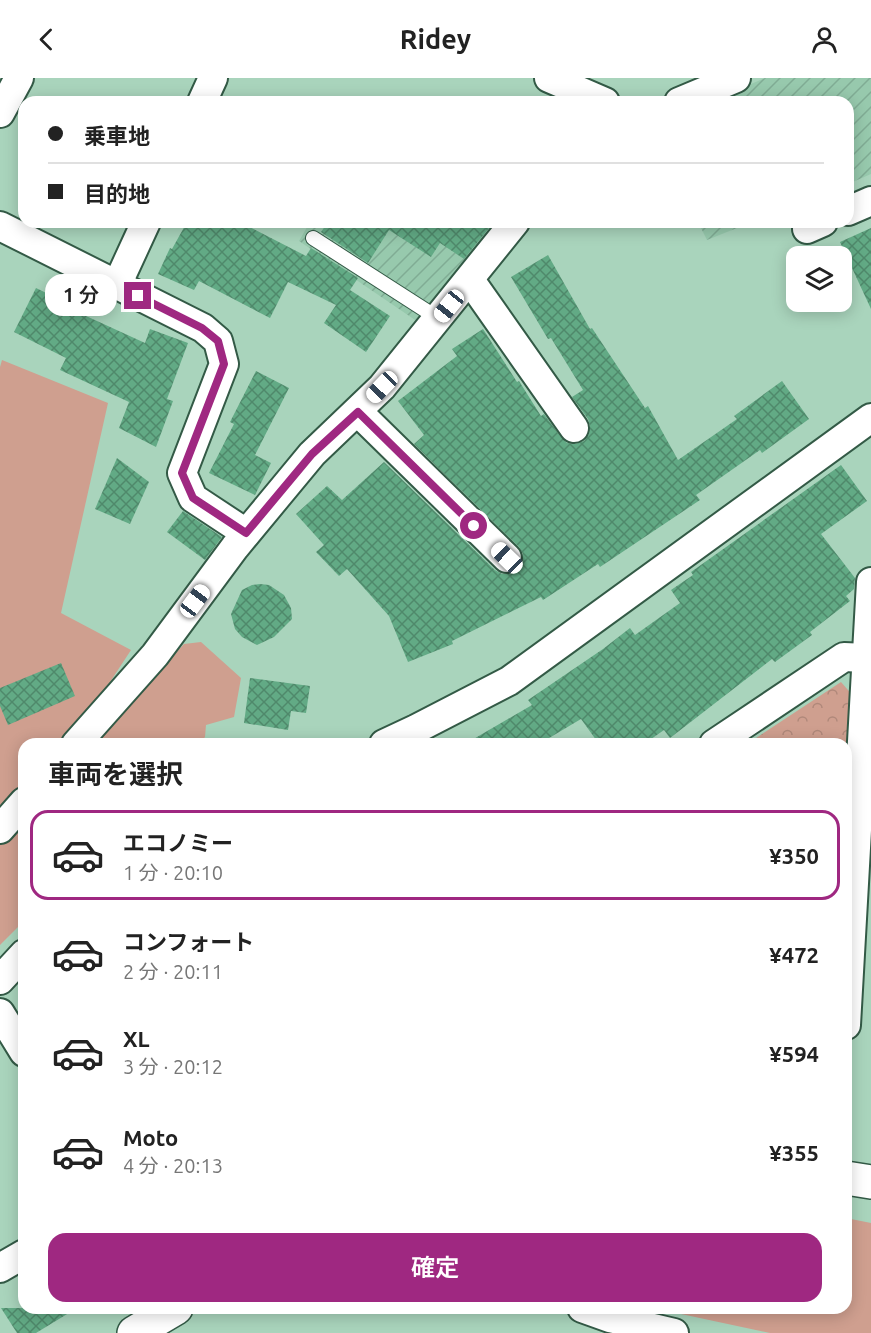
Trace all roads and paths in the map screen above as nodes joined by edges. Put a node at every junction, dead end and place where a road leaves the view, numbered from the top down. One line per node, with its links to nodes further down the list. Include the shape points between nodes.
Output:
1 (19, 78): 8 (street)
2 (213, 78): 5 (street)
3 (549, 78): 6 (street)
4 (736, 78): 7 (street)
5 (205, 96)
6 (591, 96)
7 (693, 96)
8 (0, 113)
9 (871, 201): 10 (street)
10 (854, 208)
11 (0, 226): 16 (street)
12 (143, 228): 16 (street)
13 (510, 228): 15 (street)
14 (313, 238): 17 (lane)
15 (470, 280): 17 (street); 20 (street)
16 (117, 285): 21 (street, via 202,328 218,341 224,364 182,473 193,498)
17 (439, 319): 18 (street)
18 (358, 412): 21 (street, via 312,454); 22 (street)
19 (871, 418): 26 (street, via 509,681)
20 (574, 428)
21 (246, 533): 25 (street, via 155,655)
22 (507, 558)
23 (871, 582): 24 (street)
24 (866, 658): 27 (street, via 844,657); 30 (street)
25 (81, 738)
26 (396, 738)
27 (723, 738)
28 (18, 809): 29 (street)
29 (0, 829)
30 (857, 876): 31 (street)
31 (852, 944)
32 (18, 960): 33 (street)
33 (0, 980)
34 (0, 1013): 35 (street)
35 (18, 1042)
36 (852, 1179): 37 (street)
37 (871, 1182)
38 (18, 1258): 39 (street)
39 (0, 1268)
40 (166, 1314): 42 (street)
41 (599, 1314): 43 (street)
42 (134, 1333)
43 (674, 1333)

